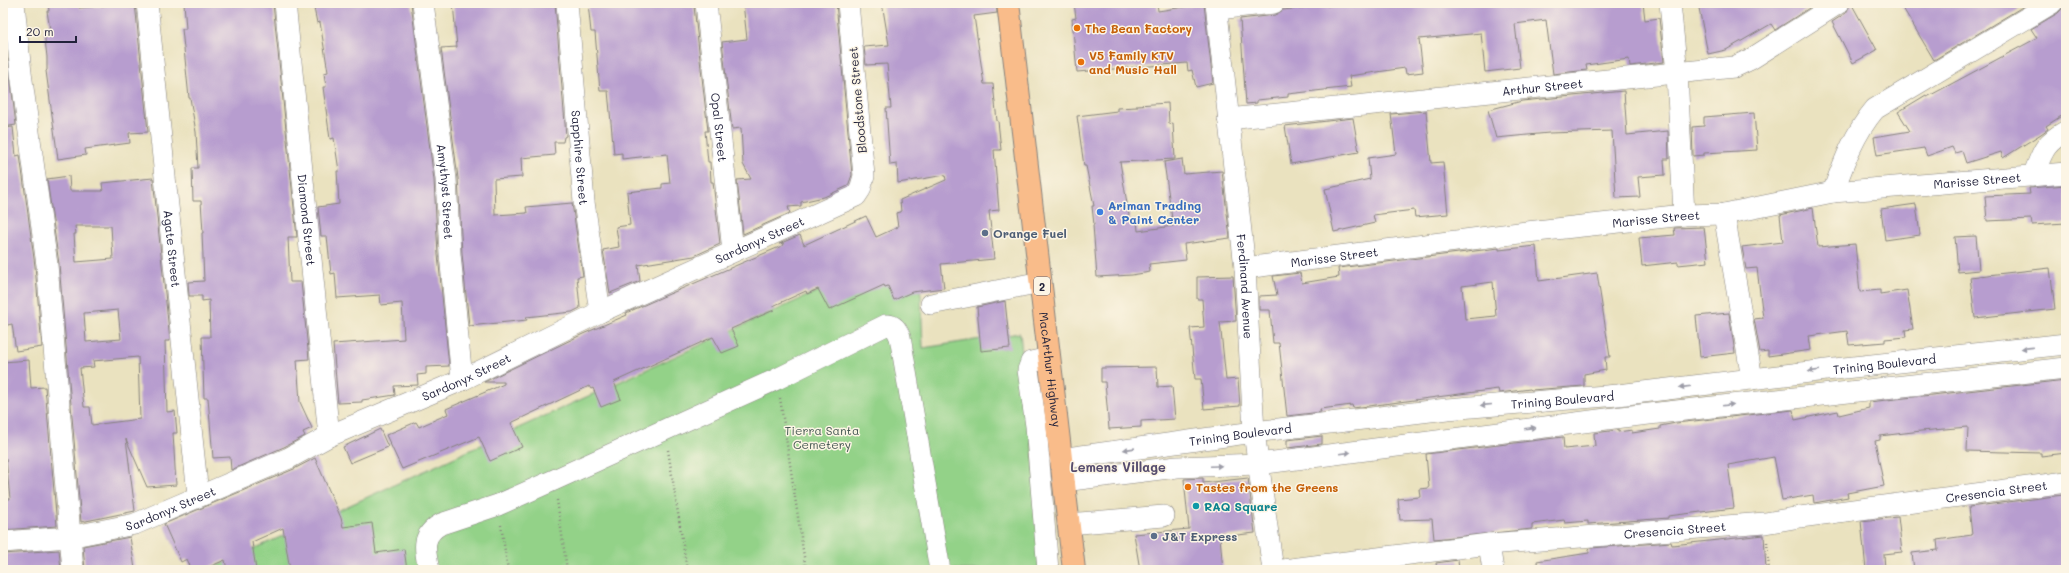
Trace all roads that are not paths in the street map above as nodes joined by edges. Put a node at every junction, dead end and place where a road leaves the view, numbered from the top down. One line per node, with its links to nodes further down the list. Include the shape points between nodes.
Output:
1 (14, 3): 48 (street, via 47,265)
2 (147, 3): 44 (street, Agate Street)
3 (285, 3): 38 (street, Diamond Street)
4 (423, 3): 32 (street, Amythyst Street, via 446,179)
5 (567, 3): 27 (street, Sapphire Street, via 584,202)
6 (706, 3): 23 (street, Opal Street)
7 (848, 3): 20 (street, Bloodstone Street, via 864,176)
8 (1008, 3): 25 (highway, MacArthur Highway / 2)
9 (1274, 3): 13 (street)
10 (1670, 3): 14 (street)
11 (1839, 3): 14 (street, Arthur Street, via 1751,59 1734,67)
12 (2052, 3): 19 (street, via 1875,110 1862,125 1848,152)
13 (1217, 6): 15 (street, Ferdinand Avenue)
14 (1677, 73): 15 (street, Arthur Street); 22 (street)
15 (1228, 119): 24 (street, Ferdinand Avenue)
16 (2066, 131): 18 (street, via 2050,140 2044,148)
17 (2066, 173): 18 (street, Marisse Street)
18 (2034, 176): 19 (street, Marisse Street)
19 (1833, 192): 21 (street, Marisse Street)
20 (856, 196): 23 (street, Sardonyx Street)
21 (1724, 214): 22 (street, Marisse Street); 31 (street)
22 (1684, 215): 24 (street, Marisse Street)
23 (733, 251): 27 (street, Sardonyx Street)
24 (1246, 268): 37 (street, Ferdinand Avenue)
25 (1041, 282): 26 (street); 29 (highway, MacArthur Highway / 2)
26 (931, 304)
27 (600, 312): 32 (street, Sardonyx Street)
28 (2066, 344): 31 (street, Trining Boulevard, one-way to 31)
29 (1049, 358): 41 (street, via 1031,362 1028,370 1036,426); 42 (highway, MacArthur Highway / 2)
30 (2066, 368): 34 (street, Trining Boulevard)
31 (1760, 378): 33 (street, Trining Boulevard, one-way to 33); 34 (street)
32 (462, 380): 38 (street, Sardonyx Street)
33 (1618, 394): 35 (street, Trining Boulevard, one-way to 35); 36 (street)
34 (1772, 400): 36 (street, Trining Boulevard, one-way to 34)
35 (1447, 409): 37 (street, Trining Boulevard); 39 (street)
36 (1622, 417): 39 (street, Trining Boulevard, one-way to 36)
37 (1254, 432): 40 (street, Ferdinand Avenue); 42 (street, Trining Boulevard, one-way to 42)
38 (330, 436): 44 (street, Sardonyx Street, via 289,458)
39 (1450, 438): 40 (street, Trining Boulevard, one-way to 39)
40 (1258, 464): 42 (street, Trining Boulevard, one-way to 40, via 1177,467); 57 (street, Ferdinand Avenue)
41 (1038, 471): 42 (street); 45 (street)
42 (1062, 478): 45 (street); 47 (highway, MacArthur Highway / 2)
43 (2066, 482): 50 (street, Cresencia Street, via 1765,523)
44 (198, 495): 48 (street, Sardonyx Street, via 135,524)
45 (1042, 506): 55 (street)
46 (1164, 516): 47 (street)
47 (1068, 524): 56 (highway, MacArthur Highway / 2)
48 (69, 536): 49 (street, Sardonyx Street); 52 (street)
49 (3, 542)
50 (1489, 544): 51 (street, Cresencia Street); 59 (street)
51 (1381, 563): 58 (street, Cresencia Street)
52 (73, 570)
53 (429, 570): 54 (street, via 424,547 428,535 434,528 498,505 554,480 777,379 886,325 894,327 900,337)
54 (940, 570)
55 (1048, 570)
56 (1074, 570)
57 (1273, 570)
58 (1282, 570)
59 (1493, 570)

